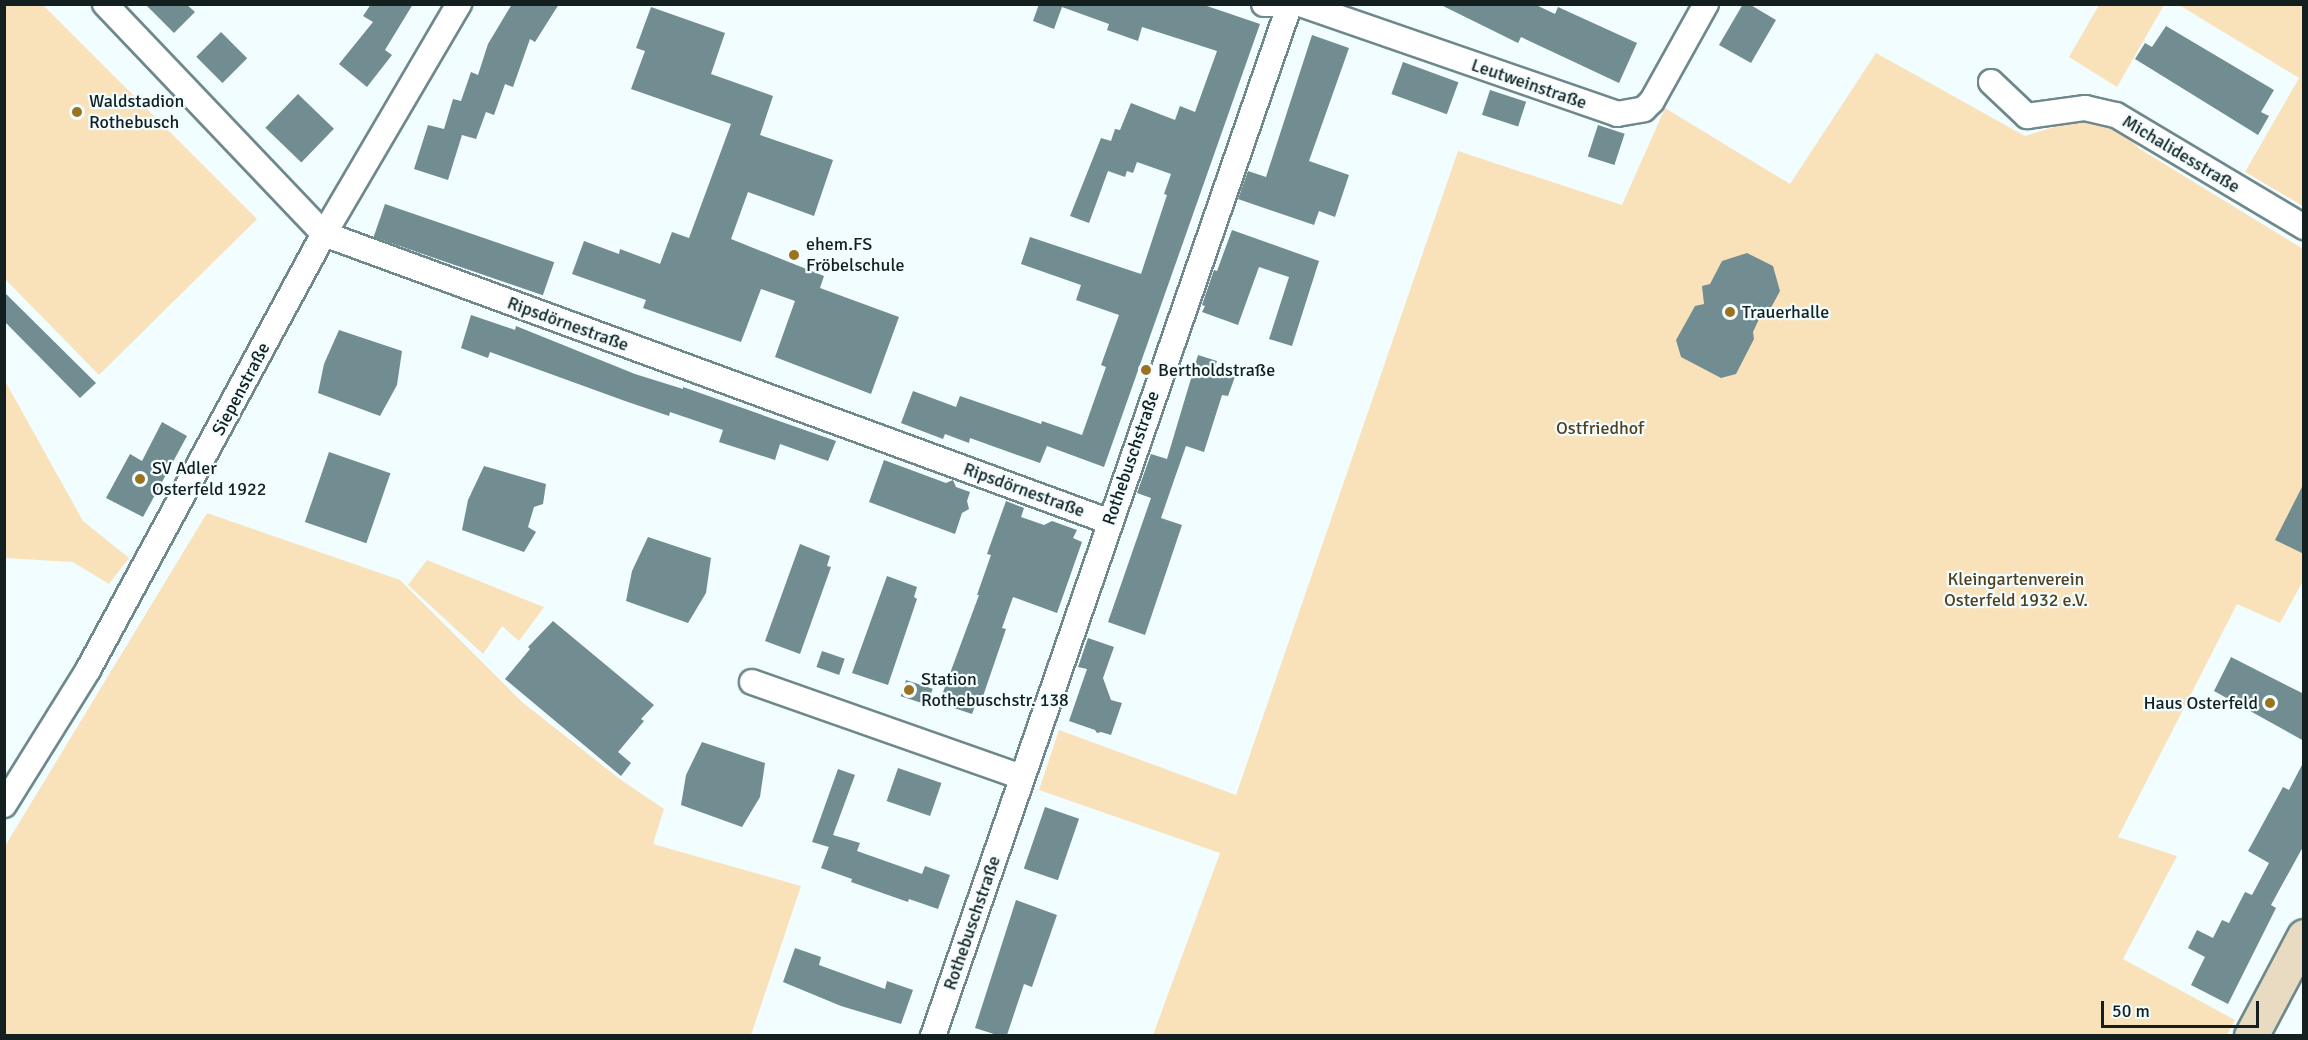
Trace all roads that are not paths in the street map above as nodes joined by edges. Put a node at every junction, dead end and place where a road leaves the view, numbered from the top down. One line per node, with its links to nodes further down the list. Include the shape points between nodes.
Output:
1 (105, 4): 10 (street, Ripsdörnestraße)
2 (459, 4): 10 (street, Siepenstraße)
3 (1264, 4): 4 (street)
4 (1275, 4)
5 (1290, 4): 11 (street, Rothebuschstraße)
6 (1300, 4): 7 (street, Leutweinstraße, via 1617,114 1644,109 1652,101)
7 (1706, 4)
8 (1991, 82): 9 (street, Michalidesstraße, via 2027,116 2085,108 2116,115)
9 (2304, 227)
10 (324, 234): 11 (street, Ripsdörnestraße); 14 (street, Siepenstraße, via 111,629)
11 (1110, 522): 13 (street, Rothebuschstraße)
12 (752, 682): 13 (street)
13 (1022, 777): 16 (street, Rothebuschstraße)
14 (4, 805)
15 (2304, 936): 17 (street)
16 (933, 1035)
17 (2251, 1035)

